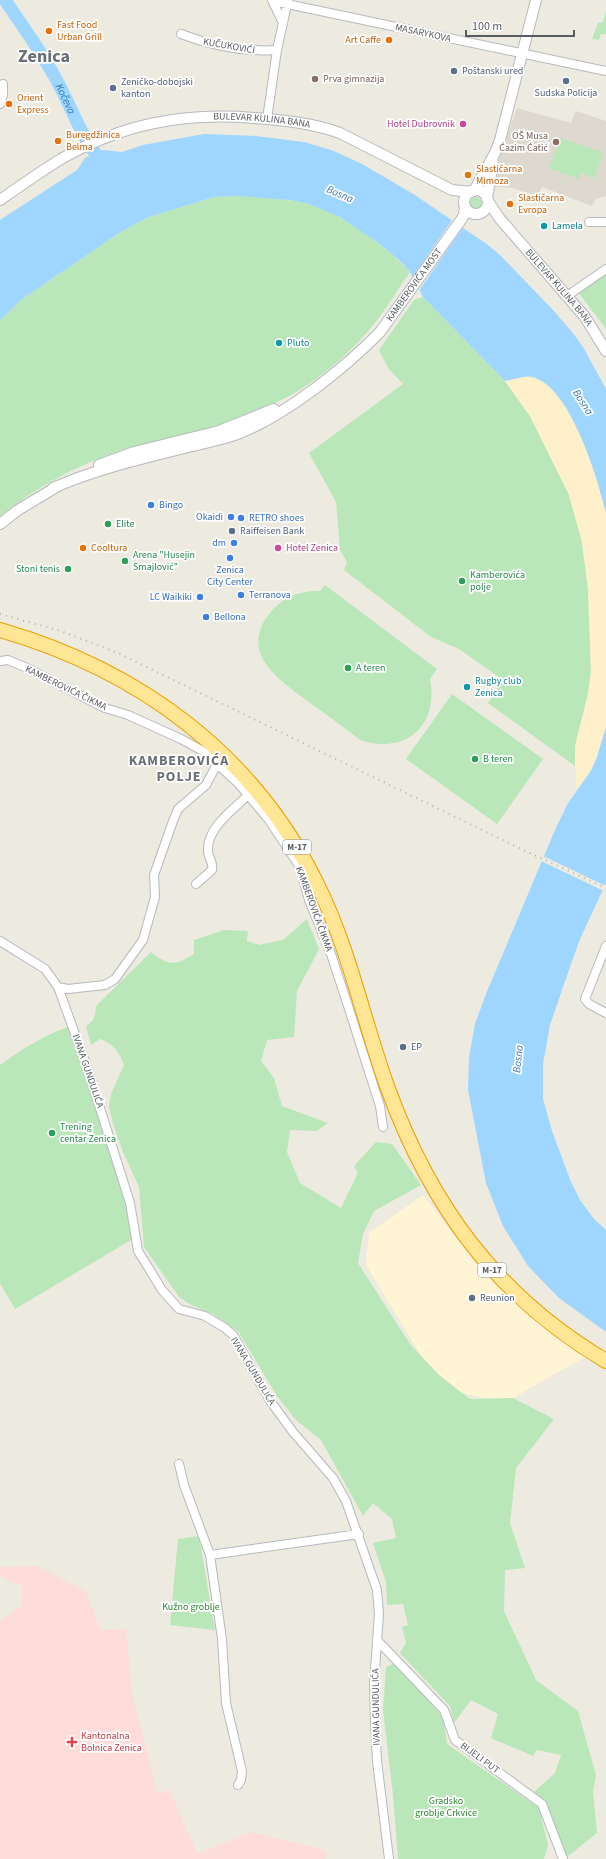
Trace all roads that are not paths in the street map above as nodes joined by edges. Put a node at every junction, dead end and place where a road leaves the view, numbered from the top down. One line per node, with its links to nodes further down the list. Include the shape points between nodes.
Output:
1 (272, 0): 3 (street, MASARYKOVA); 4 (street)
2 (536, 0): 7 (street)
3 (288, 2): 4 (street); 7 (street, MASARYKOVA)
4 (283, 23): 6 (street)
5 (181, 34): 6 (street, KUČUKOVIĆI, via 206,43 233,48)
6 (277, 50): 11 (street)
7 (522, 54): 8 (street, MASARYKOVA); 12 (street, via 508,113)
8 (606, 72)
9 (3, 84): 10 (street)
10 (0, 104)
11 (267, 119): 13 (street, BULEVAR KULINA BANA, via 298,122 340,133); 15 (street, BULEVAR KULINA BANA, via 184,117 148,124 102,139 81,149)
12 (495, 153): 14 (street); 16 (street)
13 (434, 182): 14 (street, BULEVAR KULINA BANA, via 452,190); 17 (street, BULEVAR KULINA BANA)
14 (472, 192): 16 (street, via 480,192); 17 (street, via 466,196)
15 (0, 200)
16 (487, 200): 17 (street, via 486,209); 20 (street, BULEVAR KULINA BANA)
17 (468, 212): 20 (street, BULEVAR KULINA BANA); 24 (street, KAMBEROVIĆA MOST, via 390,320 365,348 278,414 212,442 101,470 53,488)
18 (589, 222): 19 (street)
19 (606, 222)
20 (507, 228): 22 (street, BULEVAR KULINA BANA)
21 (606, 269): 22 (street)
22 (567, 296): 23 (street, BULEVAR KULINA BANA, via 585,317)
23 (606, 351)
24 (0, 524)
25 (0, 630): 35 (highway, M-17, via 60,650 145,693 209,740 260,794 302,855 325,902 355,982 387,1085 415,1155 437,1196 476,1250 517,1295 561,1332)
26 (0, 661): 27 (street, KAMBEROVIĆA ČIKMA, via 8,660 27,668 105,708 128,715 181,739 203,751)
27 (217, 764): 28 (street, KAMBEROVIĆA ČIKMA); 32 (street, via 206,785 178,809 154,875 154,897 143,940 115,979 105,985 68,989)
28 (248, 795): 29 (street, via 216,827 208,853 213,868); 34 (street, KAMBEROVIĆA ČIKMA, via 269,820 300,867 380,1106)
29 (196, 884)
30 (0, 941): 32 (street, IVANA GUNDULIĆA, via 45,969)
31 (606, 946): 33 (street, via 586,995 587,1002)
32 (58, 987): 37 (street, IVANA GUNDULIĆA, via 87,1067 130,1203 138,1251 178,1309 204,1316 233,1335 271,1402 333,1478 346,1501)
33 (606, 1013)
34 (383, 1127)
35 (606, 1361)
36 (179, 1464): 38 (street, via 184,1485)
37 (359, 1534): 38 (street); 39 (street, IVANA GUNDULIĆA, via 377,1590)
38 (210, 1555): 40 (street, via 222,1639 226,1703 242,1771)
39 (377, 1640): 41 (street, IVANA GUNDULIĆA, via 374,1683 377,1762); 42 (street, BIJELI PUT, via 444,1710 455,1740 542,1804)
40 (238, 1785)
41 (389, 1859)
42 (563, 1859)

